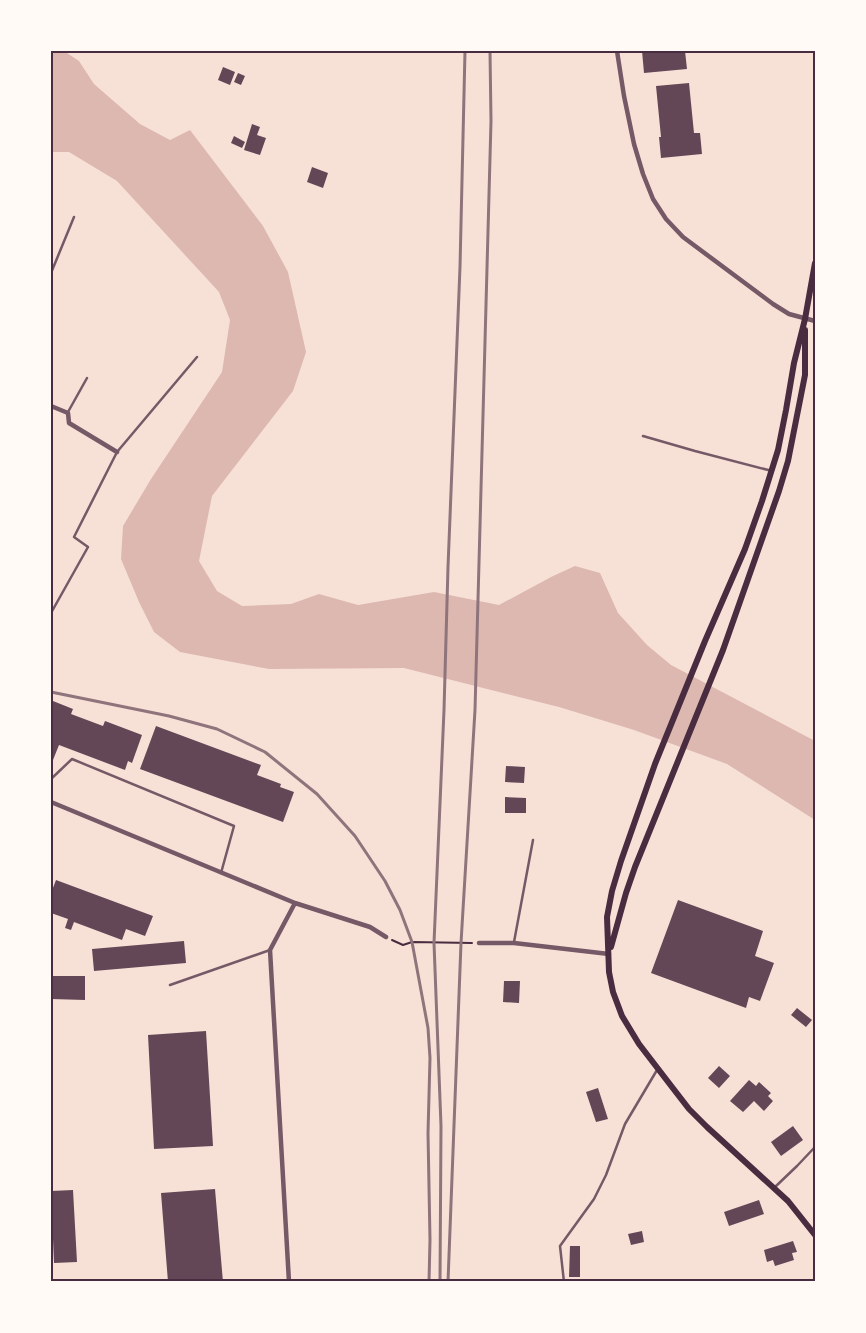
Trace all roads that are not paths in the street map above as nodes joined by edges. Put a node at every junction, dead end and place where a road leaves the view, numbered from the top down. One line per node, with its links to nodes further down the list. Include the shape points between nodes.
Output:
1 (617, 51): 5 (street, via 634,144 653,198 666,219 690,243 773,304)
2 (74, 217): 4 (lane)
3 (815, 262): 5 (main road)
4 (51, 272)
5 (805, 319): 6 (street); 13 (main road); 24 (main road, via 805,374 788,461 723,650 632,876)
6 (815, 321)
7 (197, 356): 12 (lane)
8 (87, 378): 10 (lane)
9 (51, 406): 10 (street)
10 (68, 413): 12 (street, via 69,424)
11 (643, 436): 13 (lane)
12 (117, 452): 14 (lane, via 74,537 88,547)
13 (772, 471): 24 (main road, via 745,549 655,764 621,861 607,917)
14 (51, 613)
15 (51, 779): 18 (lane, via 72,759 234,826)
16 (51, 802): 18 (street)
17 (533, 840): 22 (lane)
18 (221, 873): 19 (street)
19 (295, 902): 20 (street, via 370,927); 23 (street)
20 (386, 937)
21 (479, 943): 22 (street)
22 (514, 944): 24 (street)
23 (270, 950): 25 (lane); 30 (street)
24 (609, 954): 26 (main road, via 611,983 618,1008)
25 (170, 985)
26 (657, 1069): 28 (main road, via 701,1121); 31 (lane, via 625,1124 594,1199 560,1246)
27 (815, 1147): 28 (lane)
28 (775, 1188): 29 (main road)
29 (815, 1235)
30 (289, 1282)
31 (564, 1282)

